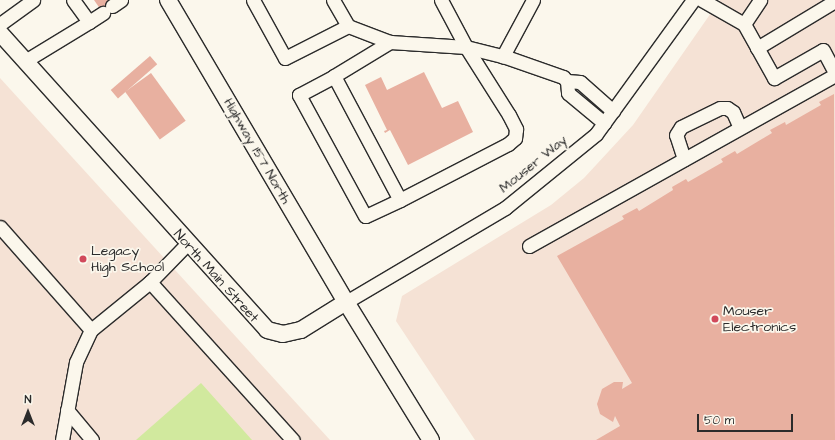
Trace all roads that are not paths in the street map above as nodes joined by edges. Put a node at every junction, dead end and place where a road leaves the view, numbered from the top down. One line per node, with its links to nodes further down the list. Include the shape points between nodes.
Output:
1 (33, 0): 14 (street)
2 (73, 0): 13 (street)
3 (168, 0): 35 (main road, Highway 157 North)
4 (253, 0): 16 (street, via 285,58)
5 (333, 0): 16 (street)
6 (440, 0): 19 (street)
7 (533, 0): 21 (street)
8 (693, 0): 26 (street, Mouser Way)
9 (702, 0): 15 (street)
10 (760, 0): 15 (street)
11 (835, 1): 20 (street)
12 (112, 6): 13 (street)
13 (90, 22): 22 (street)
14 (0, 24)
15 (744, 24): 20 (street)
16 (348, 26): 18 (street)
17 (0, 33): 22 (main road, North Main Street)
18 (390, 42): 19 (street); 24 (street)
19 (466, 47): 21 (street); 30 (street, via 509,115 516,129 515,138)
20 (757, 48): 23 (street, via 774,78 823,50)
21 (503, 56): 25 (street, via 563,77)
22 (25, 61): 32 (main road, North Main Street)
23 (835, 74): 28 (street)
24 (334, 76): 30 (street); 30 (street, via 299,95 365,216)
25 (567, 82): 26 (street, via 580,82); 27 (street, via 568,93)
26 (613, 110): 27 (street, Mouser Way)
27 (604, 123): 35 (street, Mouser Way, via 596,134 505,208)
28 (740, 128): 29 (street); 29 (street, via 733,112 727,108 720,108 681,127 676,135)
29 (684, 159): 33 (street)
30 (400, 200)
31 (0, 227): 36 (street)
32 (187, 244): 34 (street); 35 (main road, North Main Street, via 259,325 274,334 301,330)
33 (529, 246)
34 (150, 282): 36 (street); 40 (street)
35 (346, 302): 41 (main road)
36 (91, 330): 37 (street, via 76,362)
37 (67, 410): 38 (street); 39 (street)
38 (62, 440)
39 (92, 440)
40 (293, 440)
41 (430, 440)

